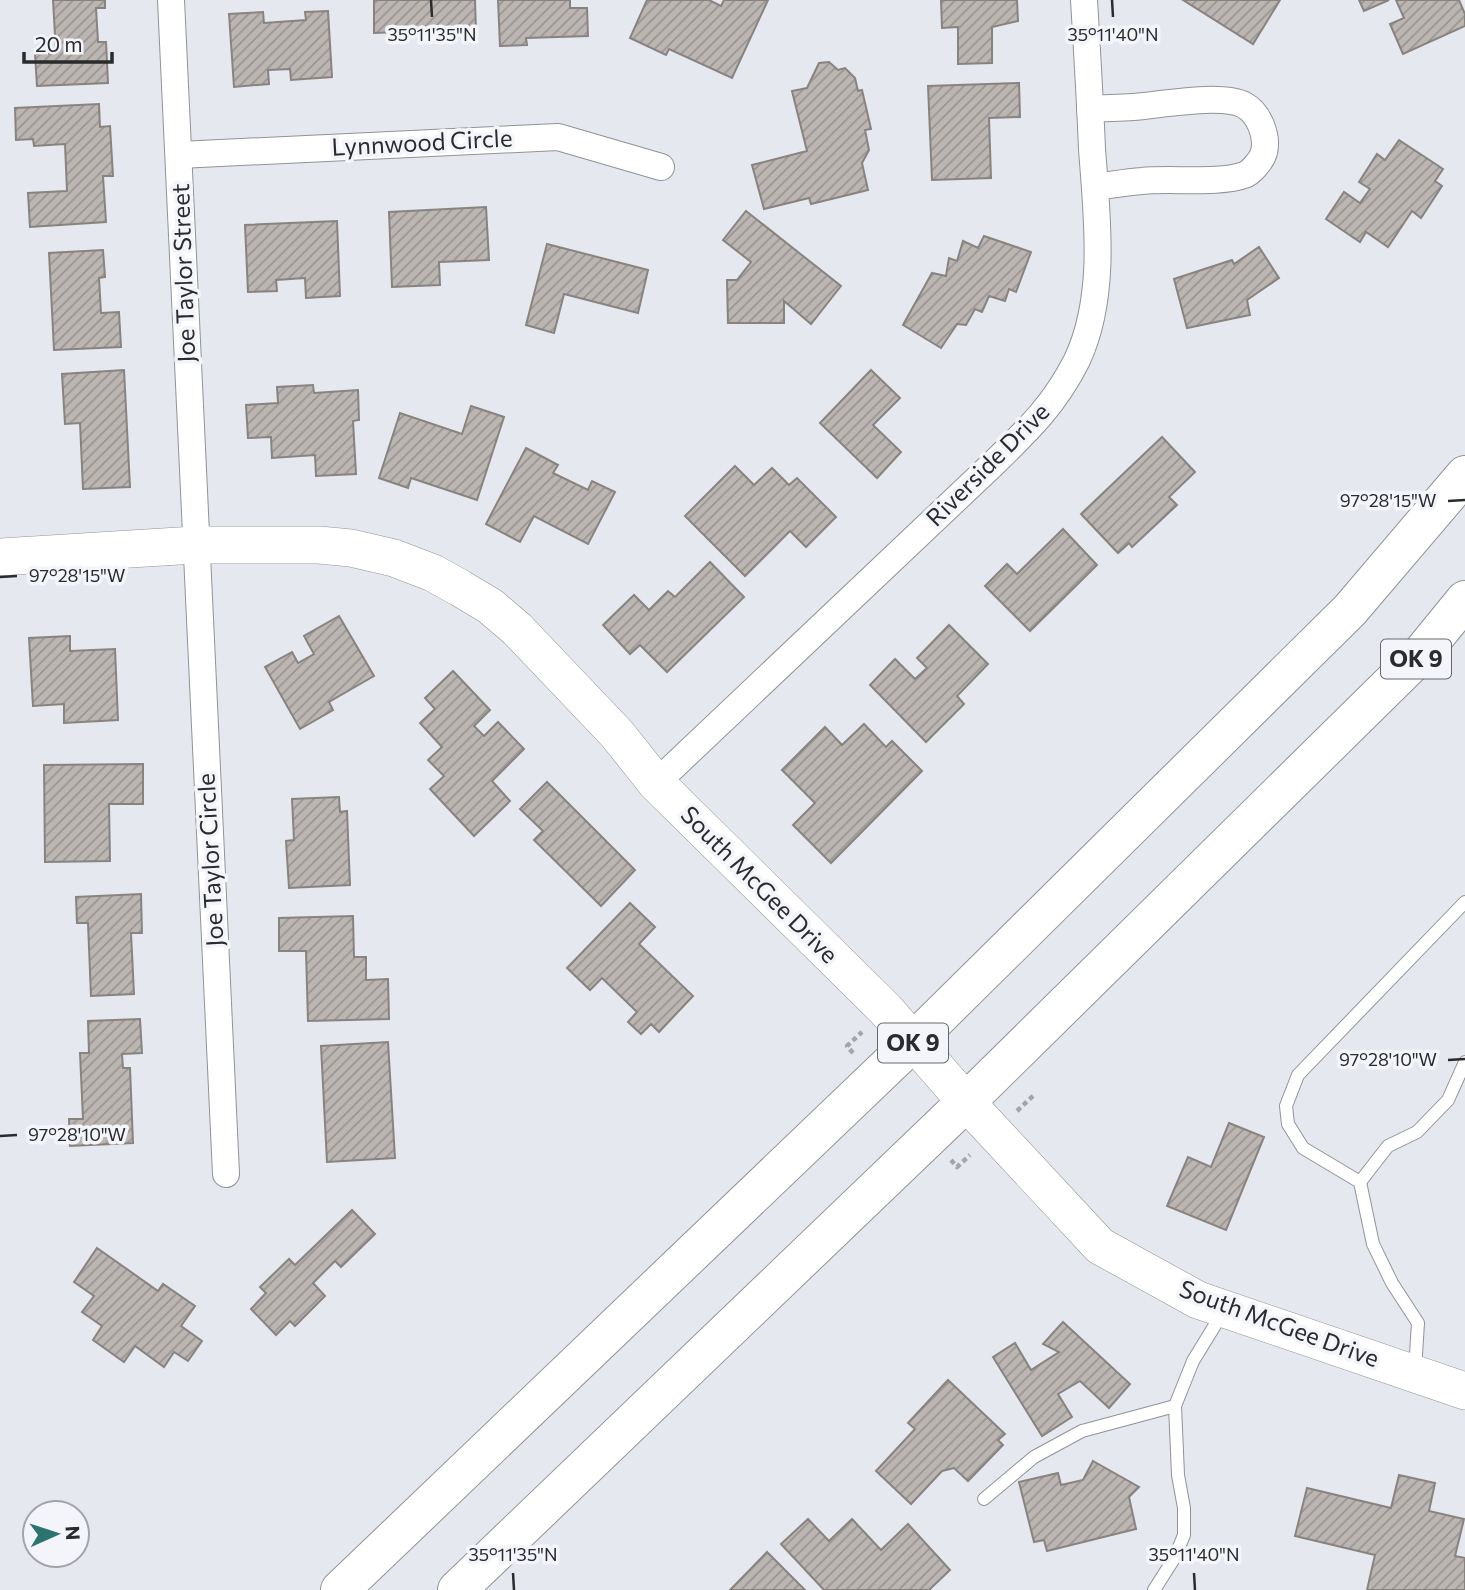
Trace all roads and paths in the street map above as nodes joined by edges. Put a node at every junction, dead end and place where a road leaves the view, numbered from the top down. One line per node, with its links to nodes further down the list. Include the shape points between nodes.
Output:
1 (171, 0): 4 (street, Joe Taylor Street)
2 (1084, 0): 3 (street, Riverside Drive)
3 (1090, 108): 6 (street, Riverside Drive); 6 (street, via 1231,101 1251,110 1264,135 1264,152 1247,175)
4 (179, 155): 5 (street, Lynnwood Circle, via 558,137); 8 (street, Joe Taylor Street)
5 (661, 167)
6 (1095, 187): 11 (street, Riverside Drive, via 1097,271 1089,327 1078,357 1045,412)
7 (1465, 475): 13 (highway, OK 9, via 1350,610)
8 (195, 545): 9 (street, South McGee Drive); 11 (street, South McGee Drive, via 351,548 433,573 490,606 517,629 617,734); 20 (street, Joe Taylor Circle)
9 (0, 557)
10 (1465, 600): 17 (highway, OK 9, via 1421,654)
11 (656, 783): 13 (street, South McGee Drive)
12 (1465, 902): 21 (lane, via 1298,1075 1286,1106 1289,1124 1303,1148)
13 (915, 1041): 16 (highway, OK 9); 17 (street, South McGee Drive)
14 (847, 1046): 16 (path)
15 (1465, 1062): 21 (lane, via 1448,1100 1417,1132 1388,1146)
16 (876, 1078): 27 (highway, OK 9)
17 (966, 1102): 18 (highway, OK 9); 22 (street, South McGee Drive, via 1100,1246 1198,1300)
18 (930, 1137): 19 (path); 28 (highway, OK 9)
19 (957, 1167)
20 (226, 1174)
21 (1360, 1182): 23 (lane, via 1373,1244 1418,1323)
22 (1225, 1309): 23 (street, South McGee Drive); 25 (lane, via 1193,1361)
23 (1415, 1373): 24 (street, South McGee Drive)
24 (1465, 1391)
25 (1175, 1406): 26 (lane, via 1083,1431 1034,1457); 29 (lane, via 1184,1535)
26 (984, 1499)
27 (340, 1590)
28 (457, 1590)
29 (1154, 1590)

